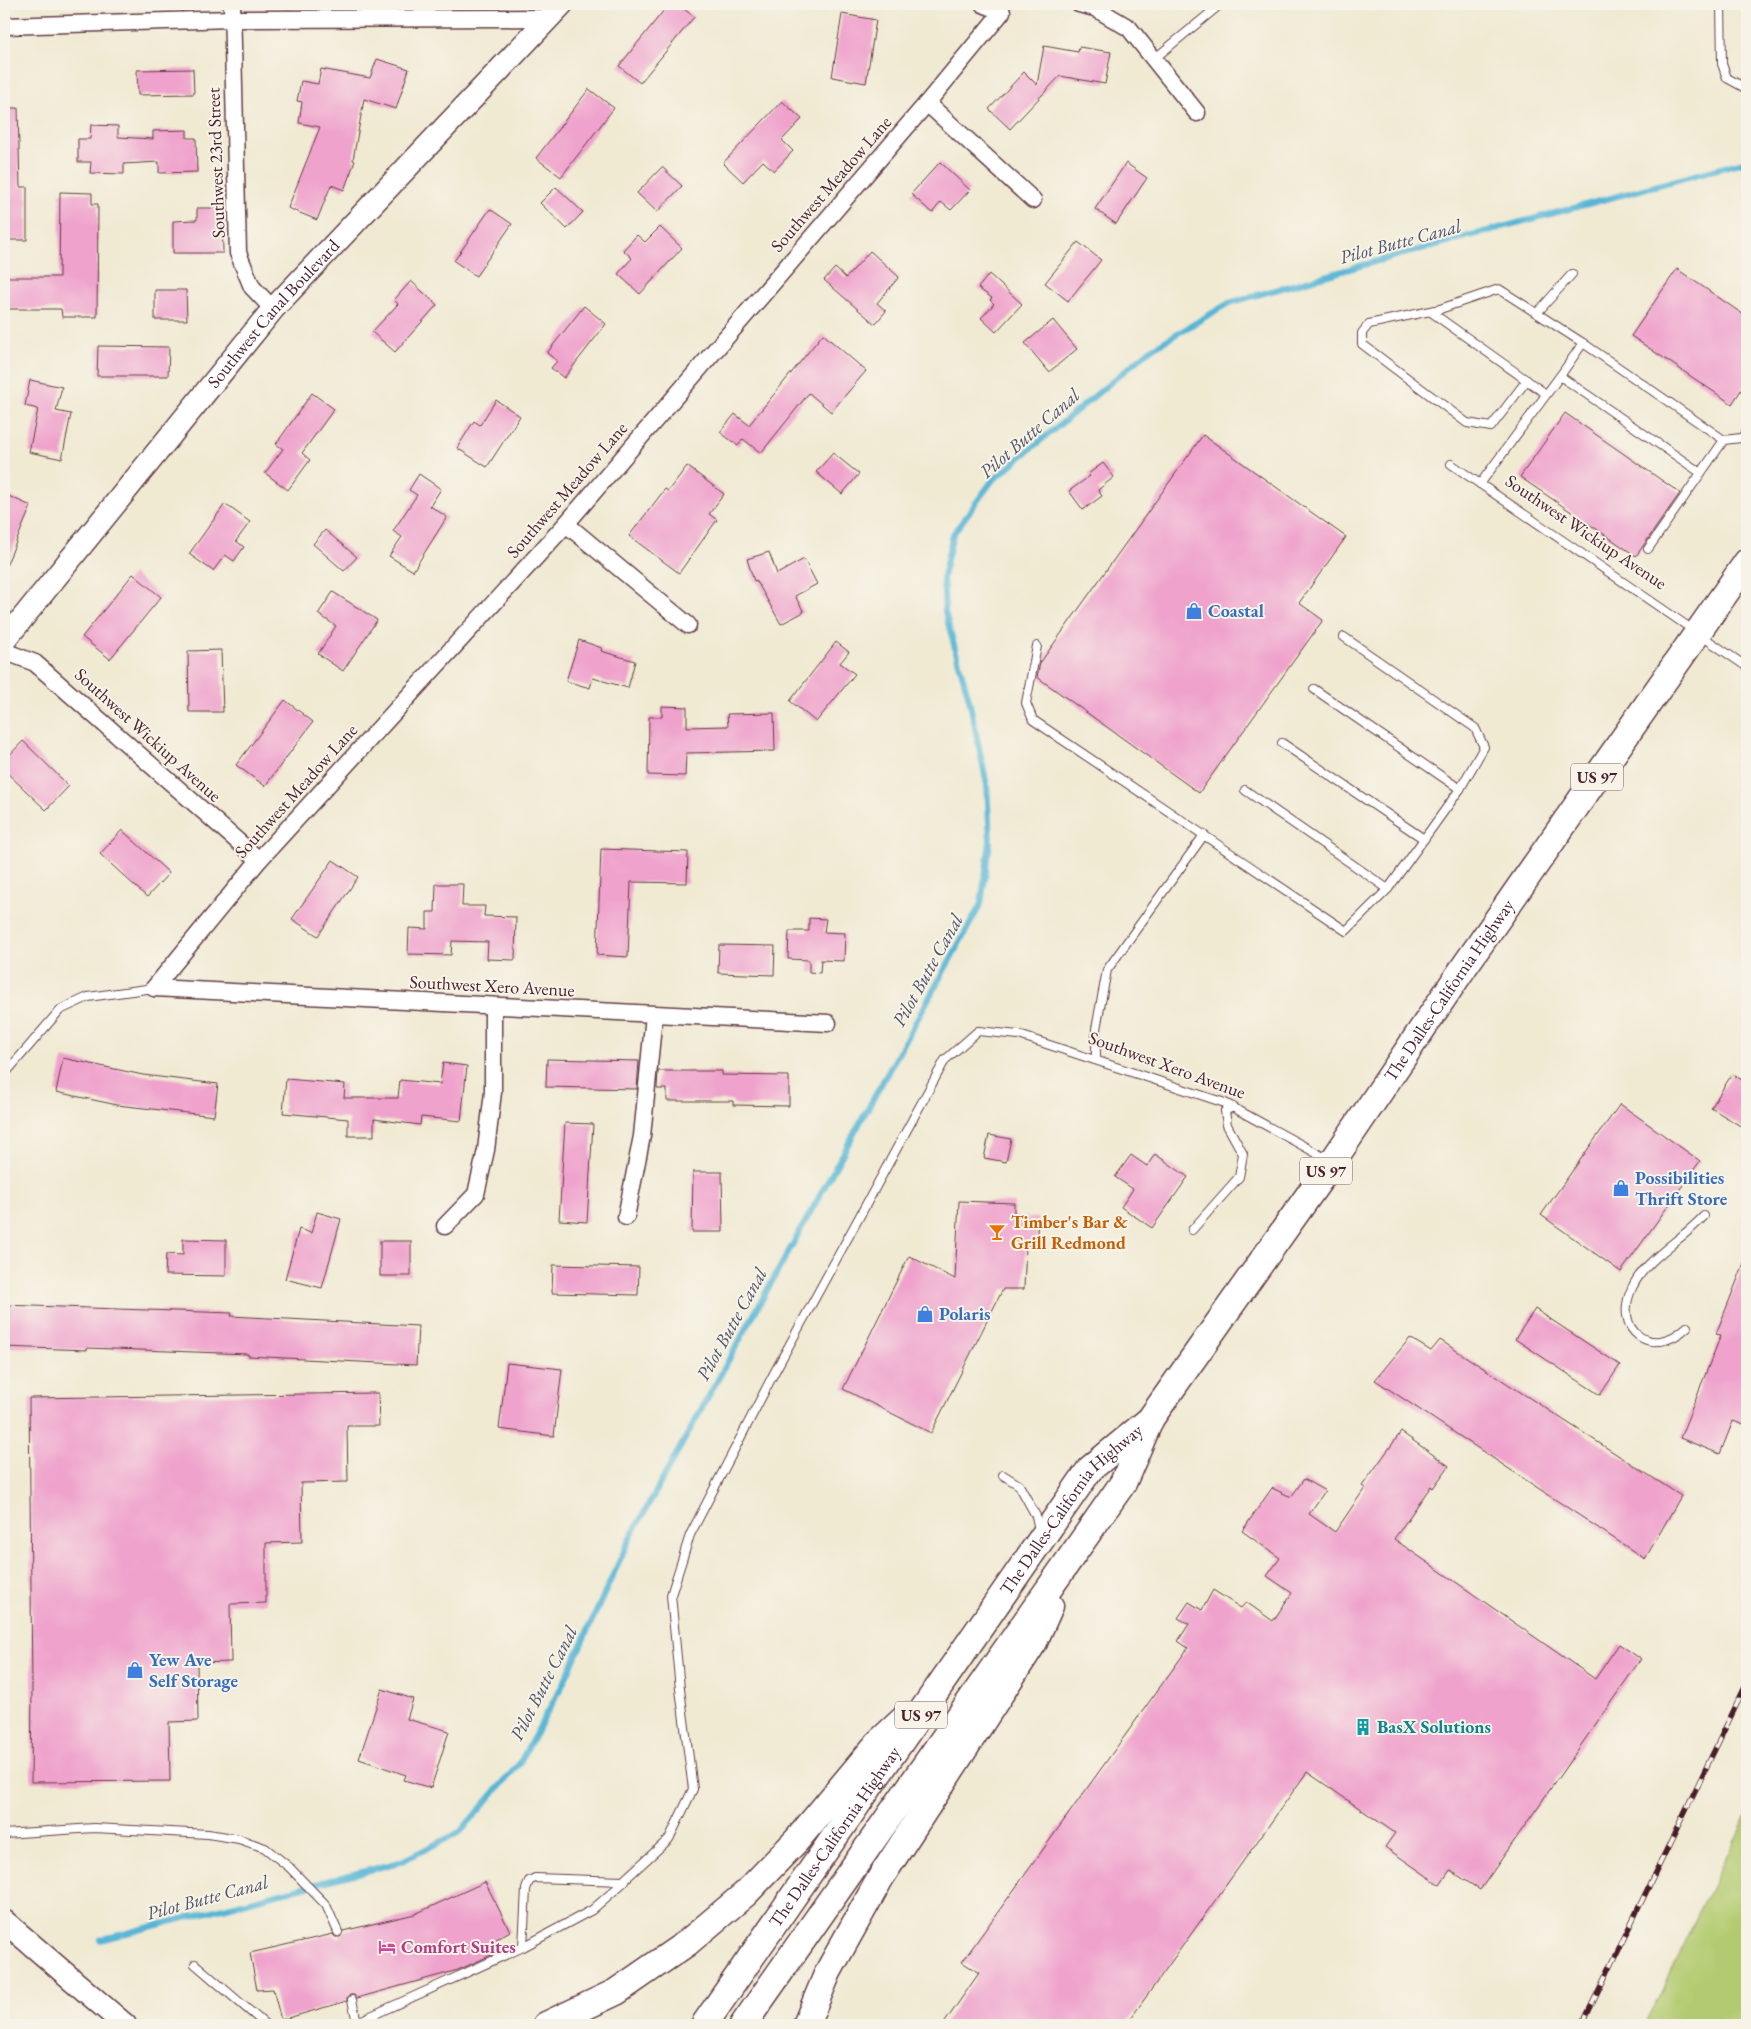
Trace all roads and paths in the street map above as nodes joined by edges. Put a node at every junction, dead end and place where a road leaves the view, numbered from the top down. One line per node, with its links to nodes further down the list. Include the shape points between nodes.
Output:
1 (983, 4): 10 (street, Southwest Meadow Lane, via 1002,12)
2 (1079, 4): 8 (street, via 1095,8 1129,28)
3 (1221, 4): 8 (lane)
4 (1721, 4): 9 (lane, via 1722,64 1727,78)
5 (232, 11): 6 (street); 7 (street); 14 (street, Southwest 23rd Street, via 238,253 252,287)
6 (555, 11): 14 (main road, Southwest Canal Boulevard)
7 (4, 26)
8 (1154, 59): 11 (street)
9 (1747, 89)
10 (927, 103): 12 (street); 26 (street, Southwest Meadow Lane)
11 (1197, 113)
12 (1033, 200)
13 (1572, 274): 16 (lane)
14 (273, 309): 32 (main road, Southwest Canal Boulevard)
15 (1435, 310): 16 (lane, via 1499,289); 19 (lane, via 1431,312); 19 (lane, via 1369,324 1362,333 1362,344 1467,423 1490,427)
16 (1537, 313): 17 (lane)
17 (1583, 343): 18 (lane); 22 (lane)
18 (1560, 376): 20 (lane); 24 (lane)
19 (1527, 380): 20 (lane)
20 (1546, 394): 25 (lane)
21 (1747, 432): 22 (lane, via 1741,438)
22 (1724, 440): 24 (lane)
23 (1451, 464): 25 (lane, Southwest Wickiup Avenue)
24 (1701, 473): 27 (lane)
25 (1480, 484): 30 (lane, Southwest Wickiup Avenue)
26 (566, 524): 29 (street); 42 (street, Southwest Meadow Lane)
27 (1648, 549)
28 (1747, 562): 30 (highway, The Dalles-California Highway / US 97)
29 (688, 625)
30 (1698, 633): 35 (lane, Southwest Wickiup Avenue); 51 (highway, The Dalles-California Highway / US 97, via 1464,967)
31 (1344, 637): 38 (lane, via 1475,728 1484,747)
32 (4, 641)
33 (1037, 646): 40 (lane, via 1026,703 1033,720)
34 (4, 651): 42 (street, Southwest Wickiup Avenue, via 35,662)
35 (1747, 668)
36 (1314, 689): 38 (lane)
37 (1282, 743): 41 (lane)
38 (1460, 789): 41 (lane)
39 (1245, 790): 43 (lane)
40 (1204, 835): 43 (lane, via 1346,931); 48 (lane, via 1107,970 1096,1029)
41 (1424, 839): 43 (lane)
42 (259, 860): 44 (street, Southwest Meadow Lane)
43 (1388, 889)
44 (154, 988): 45 (street, Southwest Xero Avenue); 49 (lane, via 88,997 60,1010)
45 (493, 1007): 46 (street, Southwest Xero Avenue); 54 (street, via 493,1092 486,1150 476,1194)
46 (654, 1015): 47 (street, Southwest Xero Avenue); 53 (street, via 642,1136)
47 (828, 1023)
48 (1096, 1060): 50 (lane, Southwest Xero Avenue); 63 (lane, Southwest Xero Avenue, via 1019,1035 978,1031 945,1060 773,1375 690,1535 671,1595 693,1789 669,1839)
49 (4, 1075)
50 (1233, 1107): 51 (lane, Southwest Xero Avenue); 55 (lane, via 1225,1111 1227,1125 1243,1154 1239,1177)
51 (1333, 1162): 57 (highway, The Dalles-California Highway / US 97)
52 (1704, 1216): 56 (lane, via 1648,1265 1632,1288 1626,1305 1627,1320 1641,1338 1652,1342 1667,1341)
53 (626, 1217)
54 (445, 1226)
55 (1192, 1230)
56 (1687, 1327)
57 (1151, 1418): 59 (highway, The Dalles-California Highway / US 97, via 1090,1469); 60 (highway, The Dalles-California Highway / US 97, via 1123,1483)
58 (1003, 1475): 59 (lane, via 1019,1485 1036,1516)
59 (1042, 1540): 61 (highway, The Dalles-California Highway / US 97)
60 (1074, 1552): 74 (highway, The Dalles-California Highway / US 97); 75 (highway, via 1034,1642 881,1877 828,1972)
61 (943, 1684): 72 (highway, via 878,1743 796,1840 738,1900 687,1943 616,1992); 73 (highway, The Dalles-California Highway / US 97)
62 (4, 1834): 65 (lane, via 94,1828 208,1834 239,1839 265,1848 289,1866 326,1905)
63 (623, 1881): 66 (lane, via 592,1910); 66 (lane, via 536,1878 529,1881)
64 (4, 1921): 69 (main road)
65 (338, 1932)
66 (523, 1947): 70 (lane)
67 (196, 1964): 71 (lane)
68 (352, 2000): 70 (lane)
69 (116, 2022)
70 (354, 2024)
71 (266, 2025)
72 (546, 2025)
73 (704, 2025)
74 (743, 2025)
75 (806, 2025)

